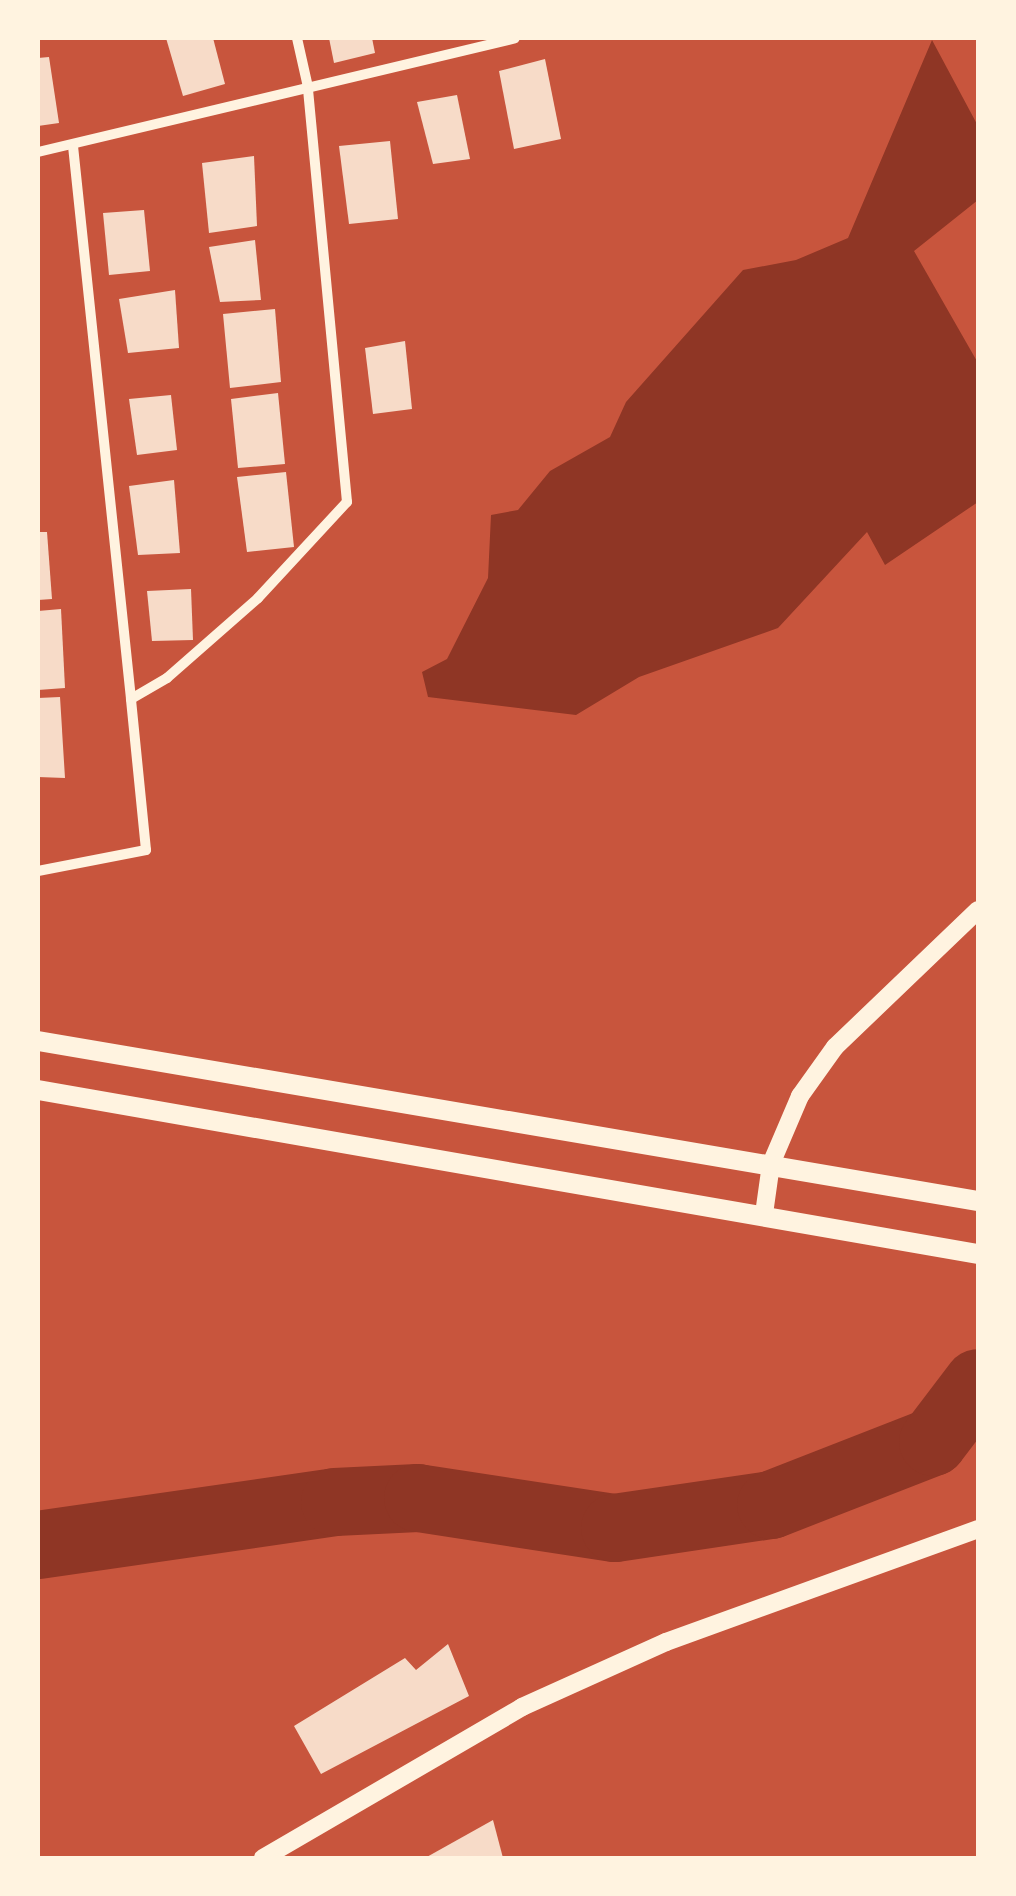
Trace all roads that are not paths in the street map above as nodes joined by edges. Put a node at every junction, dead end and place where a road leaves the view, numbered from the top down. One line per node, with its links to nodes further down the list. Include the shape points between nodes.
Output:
1 (297, 38): 3 (street)
2 (515, 38): 3 (street)
3 (308, 87): 4 (street); 6 (street, via 347,502 258,598 167,678)
4 (73, 146): 5 (street); 6 (street)
5 (38, 152)
6 (132, 699): 7 (street, via 146,850)
7 (38, 871)
8 (978, 910): 11 (street, via 836,1047 800,1096)
9 (38, 1041): 11 (main road)
10 (38, 1090): 13 (main road)
11 (771, 1164): 12 (main road); 13 (street)
12 (978, 1200)
13 (764, 1214): 14 (main road)
14 (978, 1254)
15 (978, 1528): 16 (street, via 666,1642 558,1691 400,1774)
16 (263, 1858)

